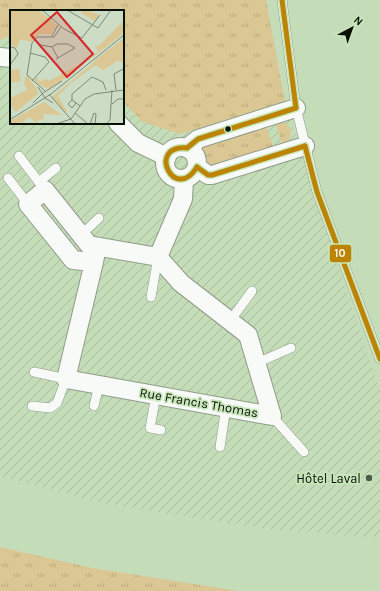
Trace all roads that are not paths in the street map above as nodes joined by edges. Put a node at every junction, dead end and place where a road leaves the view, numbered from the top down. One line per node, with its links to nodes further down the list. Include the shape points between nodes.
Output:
1 (282, 0): 4 (lane)
2 (0, 57): 3 (street)
3 (10, 58)
4 (296, 108): 6 (lane); 7 (street, via 198,140)
5 (119, 124): 9 (street, via 138,143)
6 (305, 146): 10 (street, via 212,175); 24 (lane, via 316,192)
7 (187, 148): 9 (street, via 177,148); 10 (street, via 195,156)
8 (19, 156): 14 (lane)
9 (167, 157): 13 (street, via 165,162 169,173 173,177)
10 (197, 167): 13 (street, via 192,175)
11 (56, 168): 14 (lane)
12 (8, 178): 15 (lane)
13 (184, 179): 19 (street, via 183,199)
14 (42, 186): 15 (street); 17 (street)
15 (28, 204): 18 (street, via 73,260)
16 (99, 218): 17 (lane)
17 (81, 235): 18 (street)
18 (95, 254): 19 (street); 27 (street)
19 (158, 257): 21 (lane); 22 (street, Rue Francis Thomas, via 181,283)
20 (252, 291): 22 (lane)
21 (151, 297)
22 (230, 321): 25 (street, Rue Francis Thomas, via 248,335)
23 (292, 348): 25 (lane)
24 (380, 359)
25 (257, 363): 33 (street, Rue Francis Thomas)
26 (34, 372): 27 (lane)
27 (66, 379): 28 (street, Rue Francis Thomas); 30 (lane, via 57,403 50,408)
28 (99, 385): 29 (street, Rue Francis Thomas); 31 (lane)
29 (156, 395): 32 (street, Rue Francis Thomas); 34 (lane, via 150,428)
30 (32, 406)
31 (94, 406)
32 (226, 408): 33 (street, Rue Francis Thomas); 35 (lane)
33 (272, 416): 36 (lane)
34 (161, 430)
35 (220, 447)
36 (304, 452)

